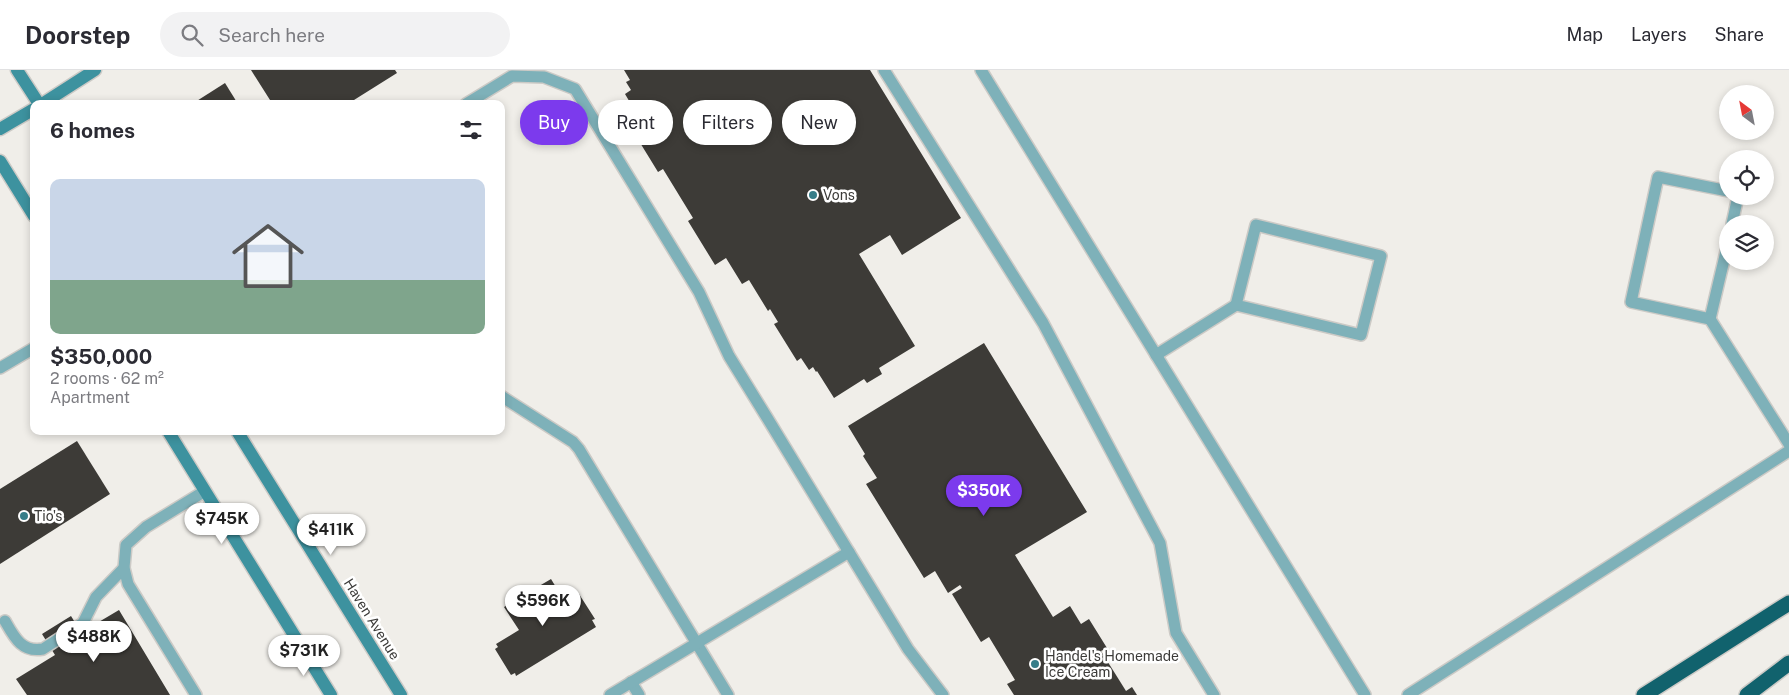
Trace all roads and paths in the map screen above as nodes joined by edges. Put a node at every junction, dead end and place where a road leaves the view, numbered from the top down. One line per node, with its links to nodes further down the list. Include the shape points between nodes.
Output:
1 (16, 70): 5 (main road)
2 (95, 70): 6 (main road)
3 (884, 70): 41 (lane, via 1042,323 1160,543 1176,633)
4 (980, 70): 17 (lane)
5 (37, 100)
6 (46, 100)
7 (473, 100): 27 (lane, via 512,76 544,77 575,89 699,292 729,356)
8 (30, 110): 9 (main road)
9 (0, 129)
10 (0, 161): 12 (main road)
11 (1719, 189): 15 (lane, via 1658,176 1630,302)
12 (30, 210)
13 (1722, 270): 15 (lane)
14 (1236, 305): 14 (lane, via 1256,225 1381,256 1361,335); 17 (lane)
15 (1710, 319): 24 (lane)
16 (30, 350): 19 (lane)
17 (1156, 355): 42 (lane)
18 (0, 357): 19 (lane)
19 (11, 362): 20 (lane)
20 (0, 368)
21 (505, 399): 31 (lane, via 573,442)
22 (170, 435): 26 (main road)
23 (239, 435): 36 (main road, Haven Avenue)
24 (1789, 444)
25 (1789, 451): 43 (lane)
26 (205, 491): 28 (lane, via 146,528 126,546); 35 (main road)
27 (849, 552): 31 (lane); 40 (lane, via 908,649)
28 (124, 568): 30 (lane, via 96,597 83,623 43,649 24,647); 34 (lane, via 128,584)
29 (1789, 603): 44 (highway)
30 (5, 622)
31 (697, 643): 33 (lane); 39 (lane)
32 (1789, 663): 45 (highway)
33 (631, 682): 37 (lane); 38 (lane)
34 (196, 695)
35 (331, 695)
36 (401, 695)
37 (610, 695)
38 (639, 695)
39 (728, 695)
40 (943, 695)
41 (1214, 695)
42 (1365, 695)
43 (1408, 695)
44 (1644, 695)
45 (1747, 695)

